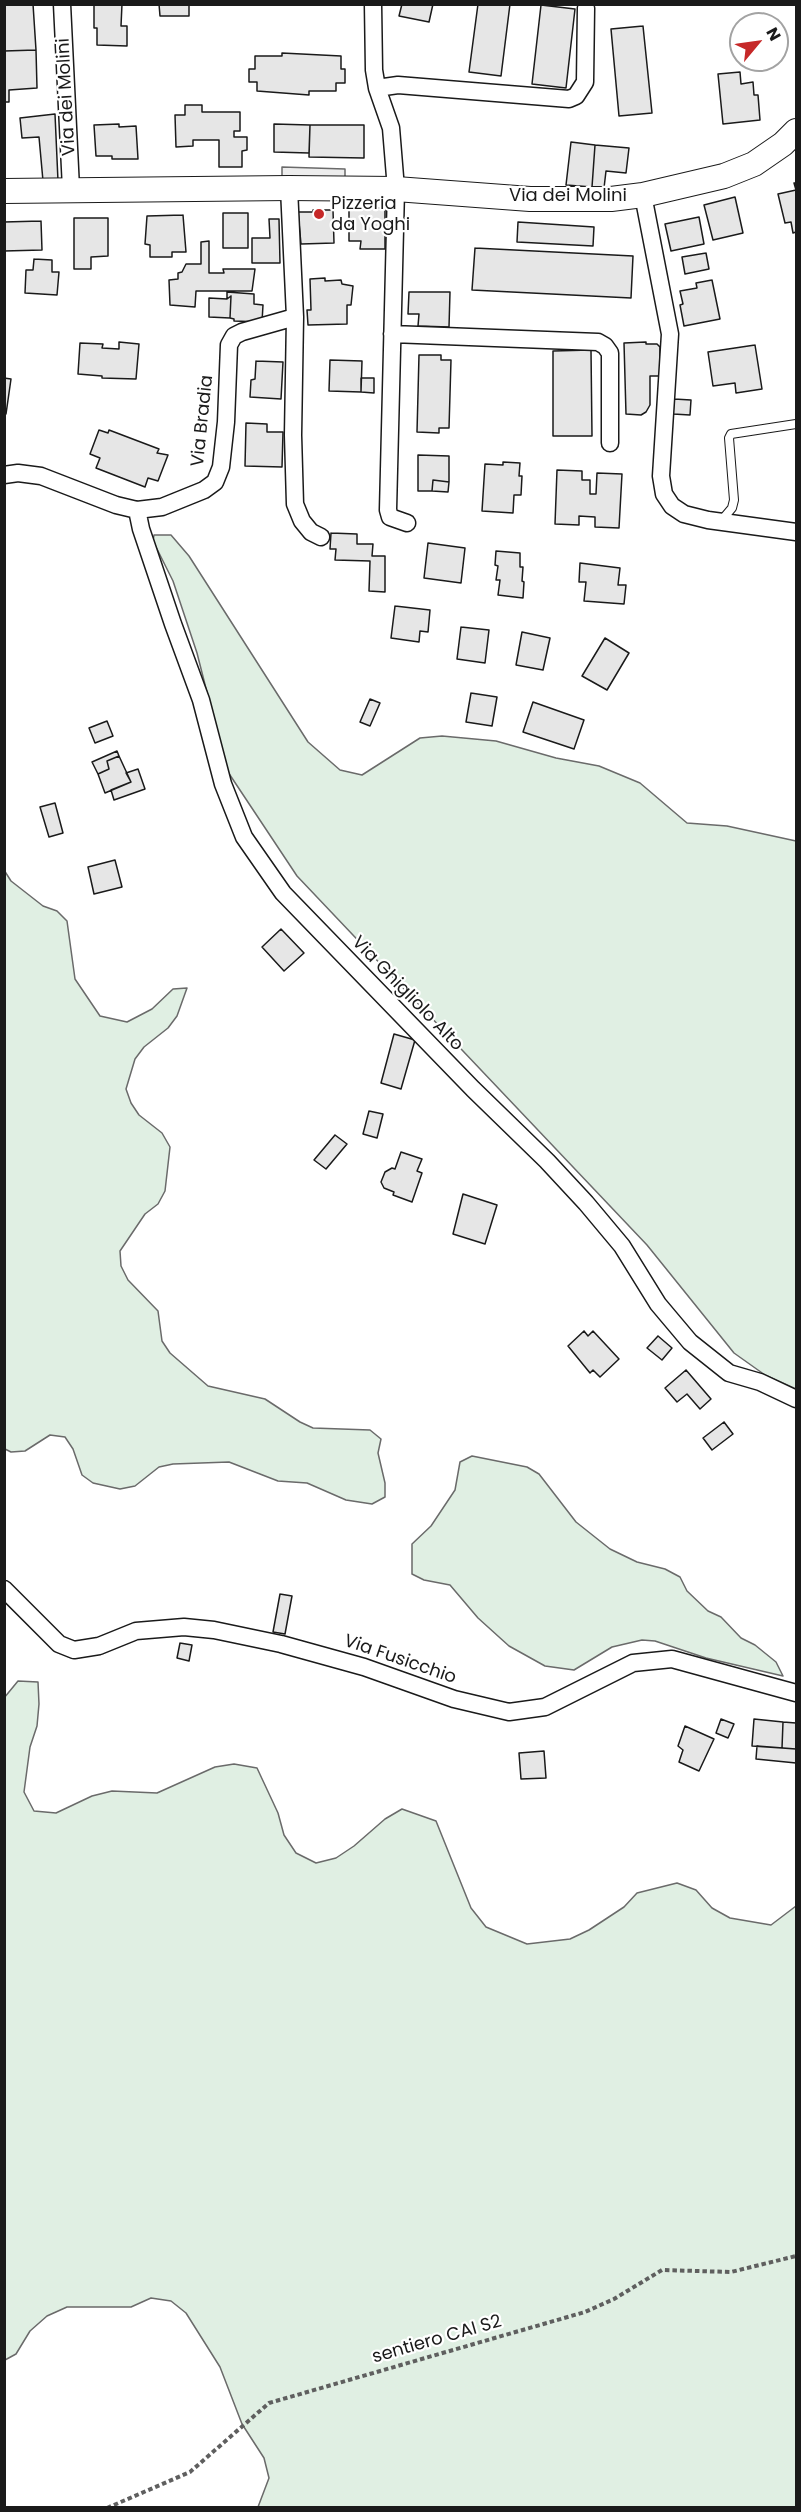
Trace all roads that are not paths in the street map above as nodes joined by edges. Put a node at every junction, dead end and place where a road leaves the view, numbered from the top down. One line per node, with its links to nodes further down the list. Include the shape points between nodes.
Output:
1 (62, 4): 7 (street, Via dei Molini)
2 (373, 4): 4 (street)
3 (586, 8): 4 (street, via 585,82 576,96 569,99 398,85)
4 (377, 88): 8 (street, via 391,128)
5 (796, 131): 10 (street, Via dei Molini, via 754,164 724,176)
6 (289, 188): 7 (street, Via dei Molini); 8 (street, Via dei Molini); 11 (street)
7 (71, 189): 9 (street, Via dei Molini)
8 (396, 189): 10 (street, Via dei Molini, via 530,199); 12 (street)
9 (4, 191)
10 (643, 195): 17 (street, via 670,334 661,476 664,494 684,514)
11 (295, 318): 16 (street, Via Bradia, via 242,332 229,345 221,467 215,482 162,507); 20 (street, via 295,504 302,521)
12 (392, 334): 14 (street, via 598,342 606,346 610,353); 18 (street, via 388,510 390,517)
13 (796, 424): 17 (lane, via 731,434 734,500)
14 (610, 443)
15 (4, 475): 16 (street, Via Bradia, via 41,476)
16 (137, 510): 21 (street, Via Ghigliolo Alto, via 201,700 223,784 244,837 283,893 548,1161 622,1246 658,1304 690,1342 729,1373)
17 (721, 521): 19 (street)
18 (407, 523)
19 (796, 532)
20 (321, 537)
21 (796, 1399)
22 (4, 1590): 23 (street, Via Fusicchio, via 59,1644 75,1650 99,1646 136,1631 184,1627 214,1630 364,1667 454,1699 509,1712 545,1707 633,1663 672,1659)
23 (796, 1693)

